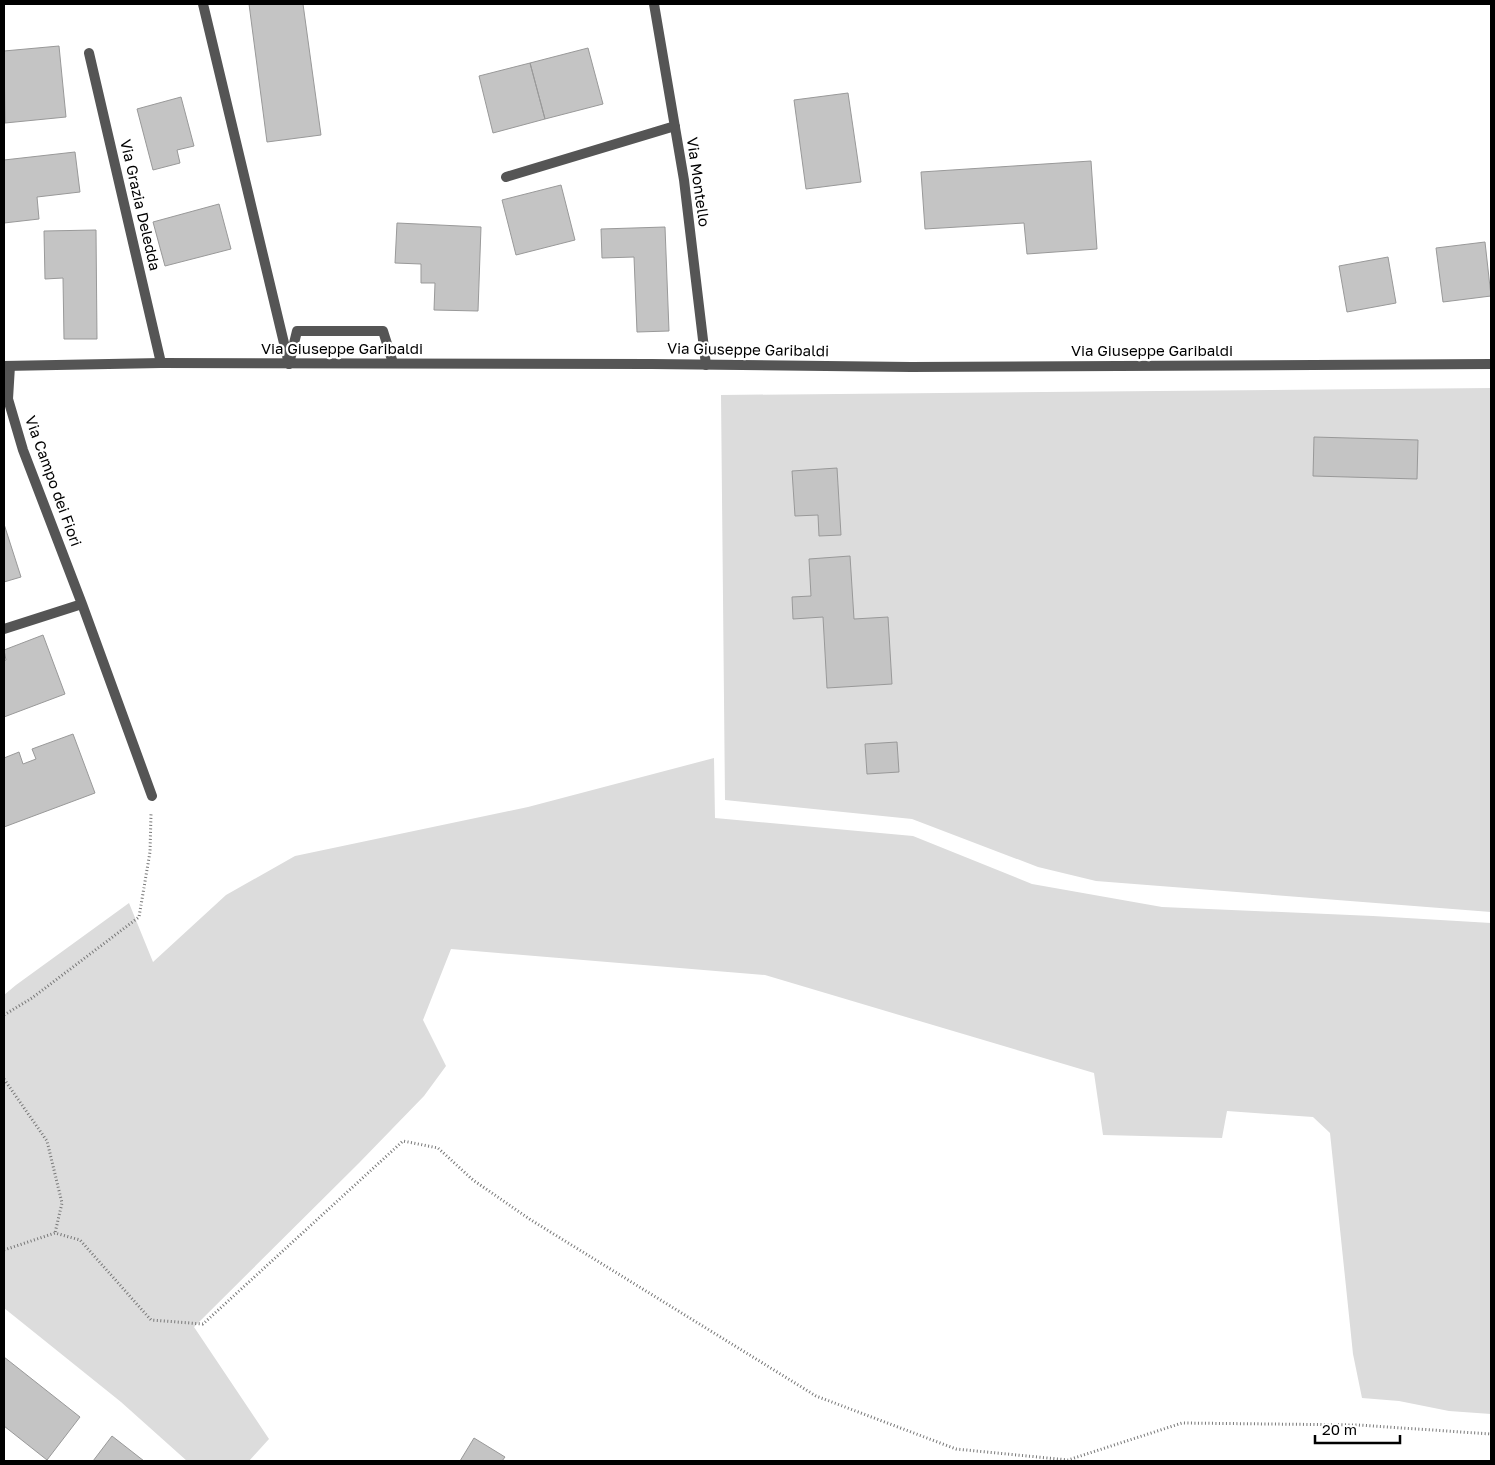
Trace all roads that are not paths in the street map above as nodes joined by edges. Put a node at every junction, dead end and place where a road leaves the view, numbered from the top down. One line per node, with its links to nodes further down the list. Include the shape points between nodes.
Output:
1 (202, 4): 7 (street)
2 (654, 4): 4 (street, Via Montello)
3 (90, 53): 6 (street, Via Grazia Deledda)
4 (675, 126): 5 (street); 10 (street, Via Montello)
5 (506, 177)
6 (161, 363): 7 (street, Via Giuseppe Garibaldi); 11 (street, Via Giuseppe Garibaldi)
7 (289, 364): 8 (street, Via Giuseppe Garibaldi); 8 (street, via 297,331 383,331)
8 (393, 364): 10 (street, Via Giuseppe Garibaldi)
9 (1491, 364): 10 (street, Via Giuseppe Garibaldi)
10 (706, 365)
11 (7, 366): 12 (street, Via Campo dei Fiori, via 8,399 23,450)
12 (82, 604): 13 (street); 14 (street, Via Campo dei Fiori)
13 (4, 630)
14 (152, 796)

